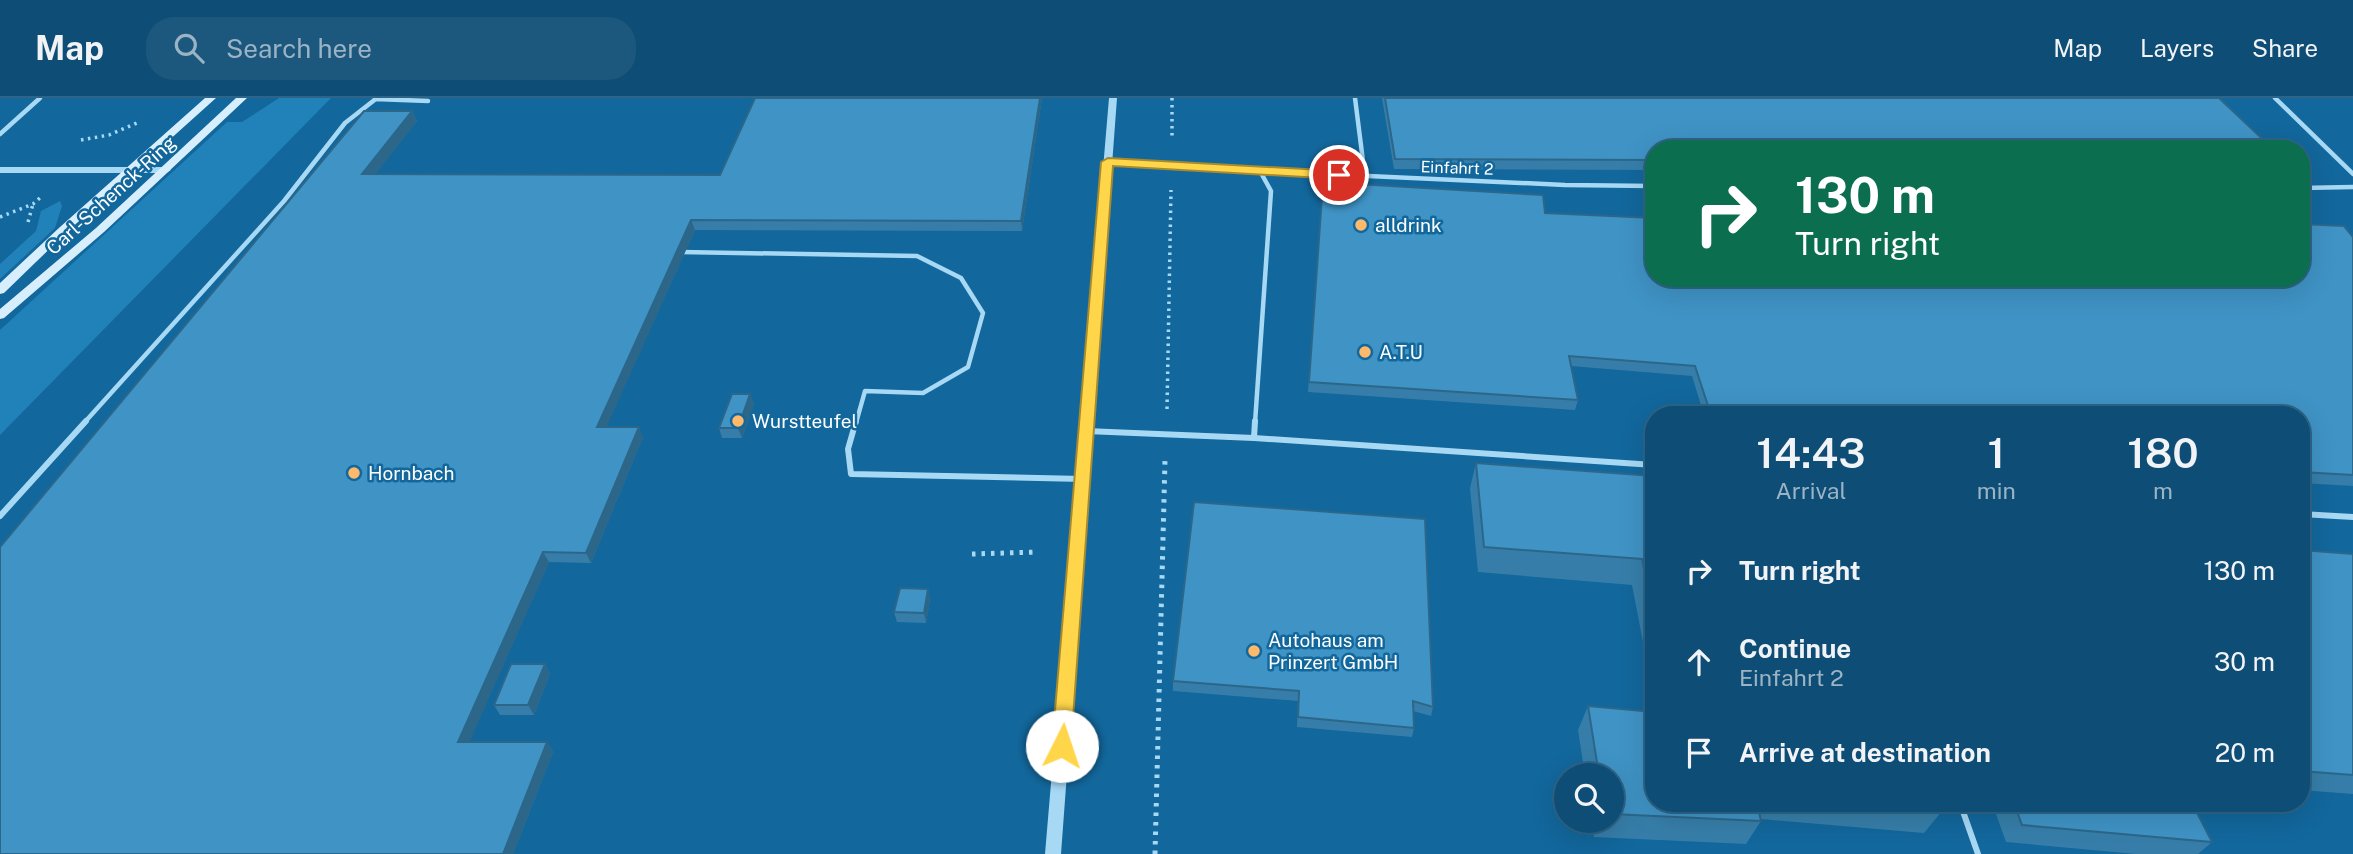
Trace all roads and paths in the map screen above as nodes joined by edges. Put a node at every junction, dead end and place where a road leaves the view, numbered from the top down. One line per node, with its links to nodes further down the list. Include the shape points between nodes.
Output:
1 (40, 98): 10 (lane)
2 (211, 98): 14 (main road, Carl-Schenck-Ring)
3 (242, 98): 15 (main road, Carl-Schenck-Ring)
4 (1113, 98): 11 (street)
5 (1172, 98): 12 (path)
6 (1355, 98): 18 (lane)
7 (2275, 98): 17 (lane)
8 (376, 99): 9 (lane); 33 (lane, via 345,123 285,201)
9 (428, 101)
10 (0, 134)
11 (1108, 162): 12 (lane); 27 (street)
12 (1172, 164): 16 (lane); 28 (path)
13 (0, 170): 14 (street)
14 (130, 170): 15 (street); 25 (main road, Carl-Schenck-Ring)
15 (166, 170): 26 (main road, Carl-Schenck-Ring)
16 (1260, 171): 18 (lane, Einfahrt 2); 29 (lane, via 1271,191)
17 (2353, 174)
18 (1365, 177): 19 (lane, Einfahrt 2)
19 (1645, 186)
20 (2353, 187): 21 (lane)
21 (2310, 188)
22 (0, 217): 23 (path, via 33,204)
23 (23, 231)
24 (672, 252): 31 (lane, via 917,257 961,278 982,313 968,367 923,393 865,391 848,449 851,474)
25 (0, 290)
26 (0, 315)
27 (1086, 430): 28 (lane); 31 (street)
28 (1166, 435): 29 (lane); 39 (path)
29 (1254, 438): 30 (lane)
30 (1645, 464)
31 (1083, 479): 38 (street)
32 (2310, 515): 34 (lane)
33 (0, 516)
34 (2353, 517)
35 (1038, 552): 36 (path)
36 (972, 554)
37 (1963, 812): 40 (lane)
38 (1053, 854)
39 (1155, 854)
40 (1978, 854)

